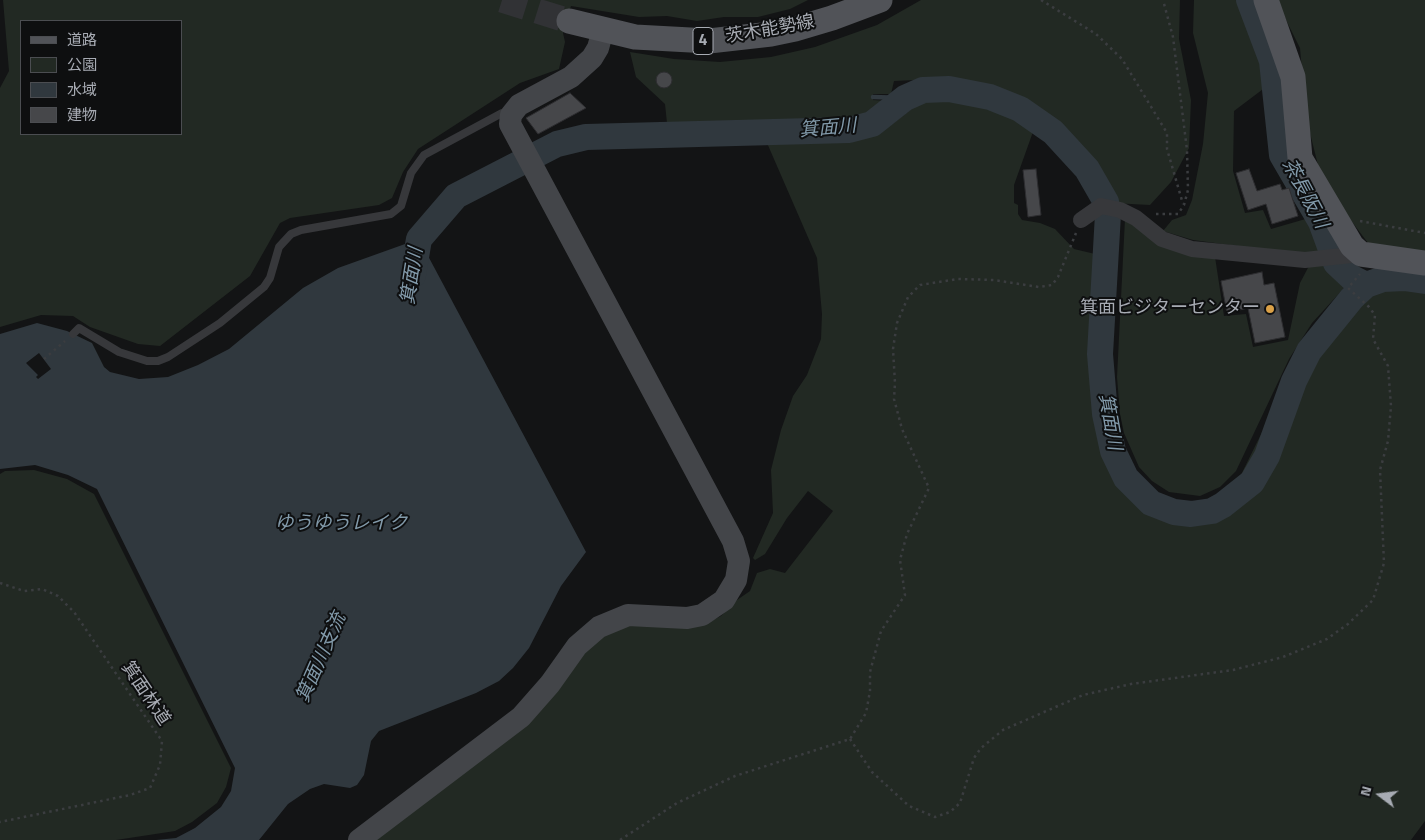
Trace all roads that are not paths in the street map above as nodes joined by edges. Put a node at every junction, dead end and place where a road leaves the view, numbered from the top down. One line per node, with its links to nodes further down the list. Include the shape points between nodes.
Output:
1 (880, 0): 4 (main road, 茨木能勢線 / 4, via 795,29 762,35 709,41 660,40)
2 (1266, 0): 7 (main road, via 1294,77 1300,158 1352,246)
3 (569, 21): 4 (main road, 茨木能勢線 / 4)
4 (607, 31): 5 (street, via 596,53 584,66 571,77 519,105)
5 (512, 114): 9 (lane, via 502,113 424,155 411,173 401,206 391,214 291,234 279,247 264,287 220,323 163,360 152,361 124,354 78,328); 10 (street, via 511,129 733,541 738,557 738,574 724,600 702,615 687,618 628,615 599,626 577,646 521,717)
6 (1081, 220): 7 (street, via 1101,206 1136,218 1157,236 1184,248)
7 (1347, 262): 8 (main road)
8 (1425, 263)
9 (73, 334)
10 (360, 840)

